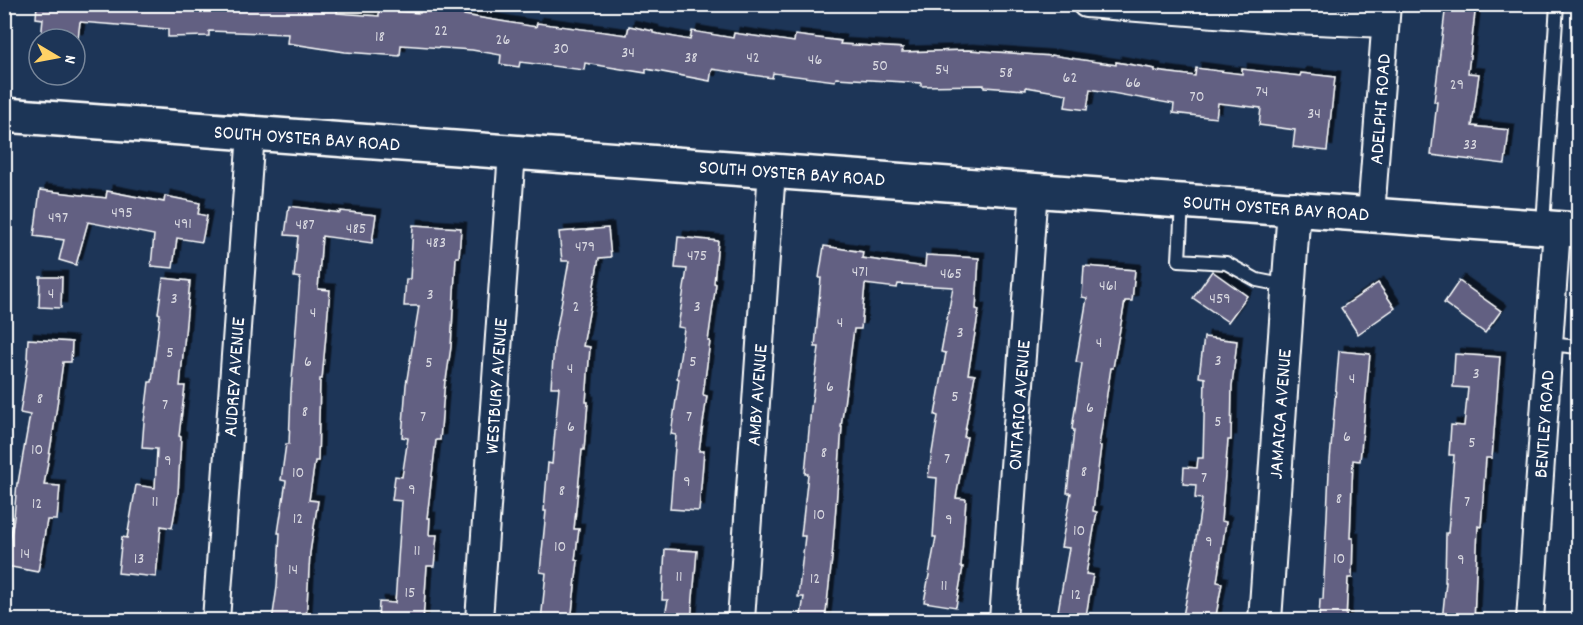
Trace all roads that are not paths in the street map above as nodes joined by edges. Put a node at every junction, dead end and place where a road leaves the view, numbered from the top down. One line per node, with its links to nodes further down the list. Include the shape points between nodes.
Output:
1 (1086, 4): 3 (street, via 1293,20)
2 (1557, 4): 12 (lane)
3 (1386, 14): 11 (street, ADELPHI ROAD)
4 (4, 116): 5 (main road, SOUTH OYSTER BAY ROAD)
5 (250, 134): 6 (main road, SOUTH OYSTER BAY ROAD); 16 (street, AUDREY AVENUE)
6 (512, 152): 7 (main road, SOUTH OYSTER BAY ROAD); 17 (street, WESTBURY AVENUE)
7 (772, 170): 8 (main road, SOUTH OYSTER BAY ROAD); 18 (street, AMBY AVENUE)
8 (1034, 189): 9 (main road, SOUTH OYSTER BAY ROAD); 19 (street, ONTARIO AVENUE)
9 (1182, 200): 10 (main road, SOUTH OYSTER BAY ROAD); 13 (lane, via 1179,260 1226,263 1257,280)
10 (1294, 208): 11 (main road, SOUTH OYSTER BAY ROAD); 13 (street, JAMAICA AVENUE)
11 (1371, 214): 12 (main road, SOUTH OYSTER BAY ROAD)
12 (1559, 228): 14 (street, BENTLEY ROAD)
13 (1288, 286): 20 (street, JAMAICA AVENUE)
14 (1549, 344): 15 (lane); 21 (street, BENTLEY ROAD)
15 (1578, 347)
16 (216, 621)
17 (479, 621)
18 (741, 621)
19 (1003, 621)
20 (1265, 621)
21 (1530, 621)

